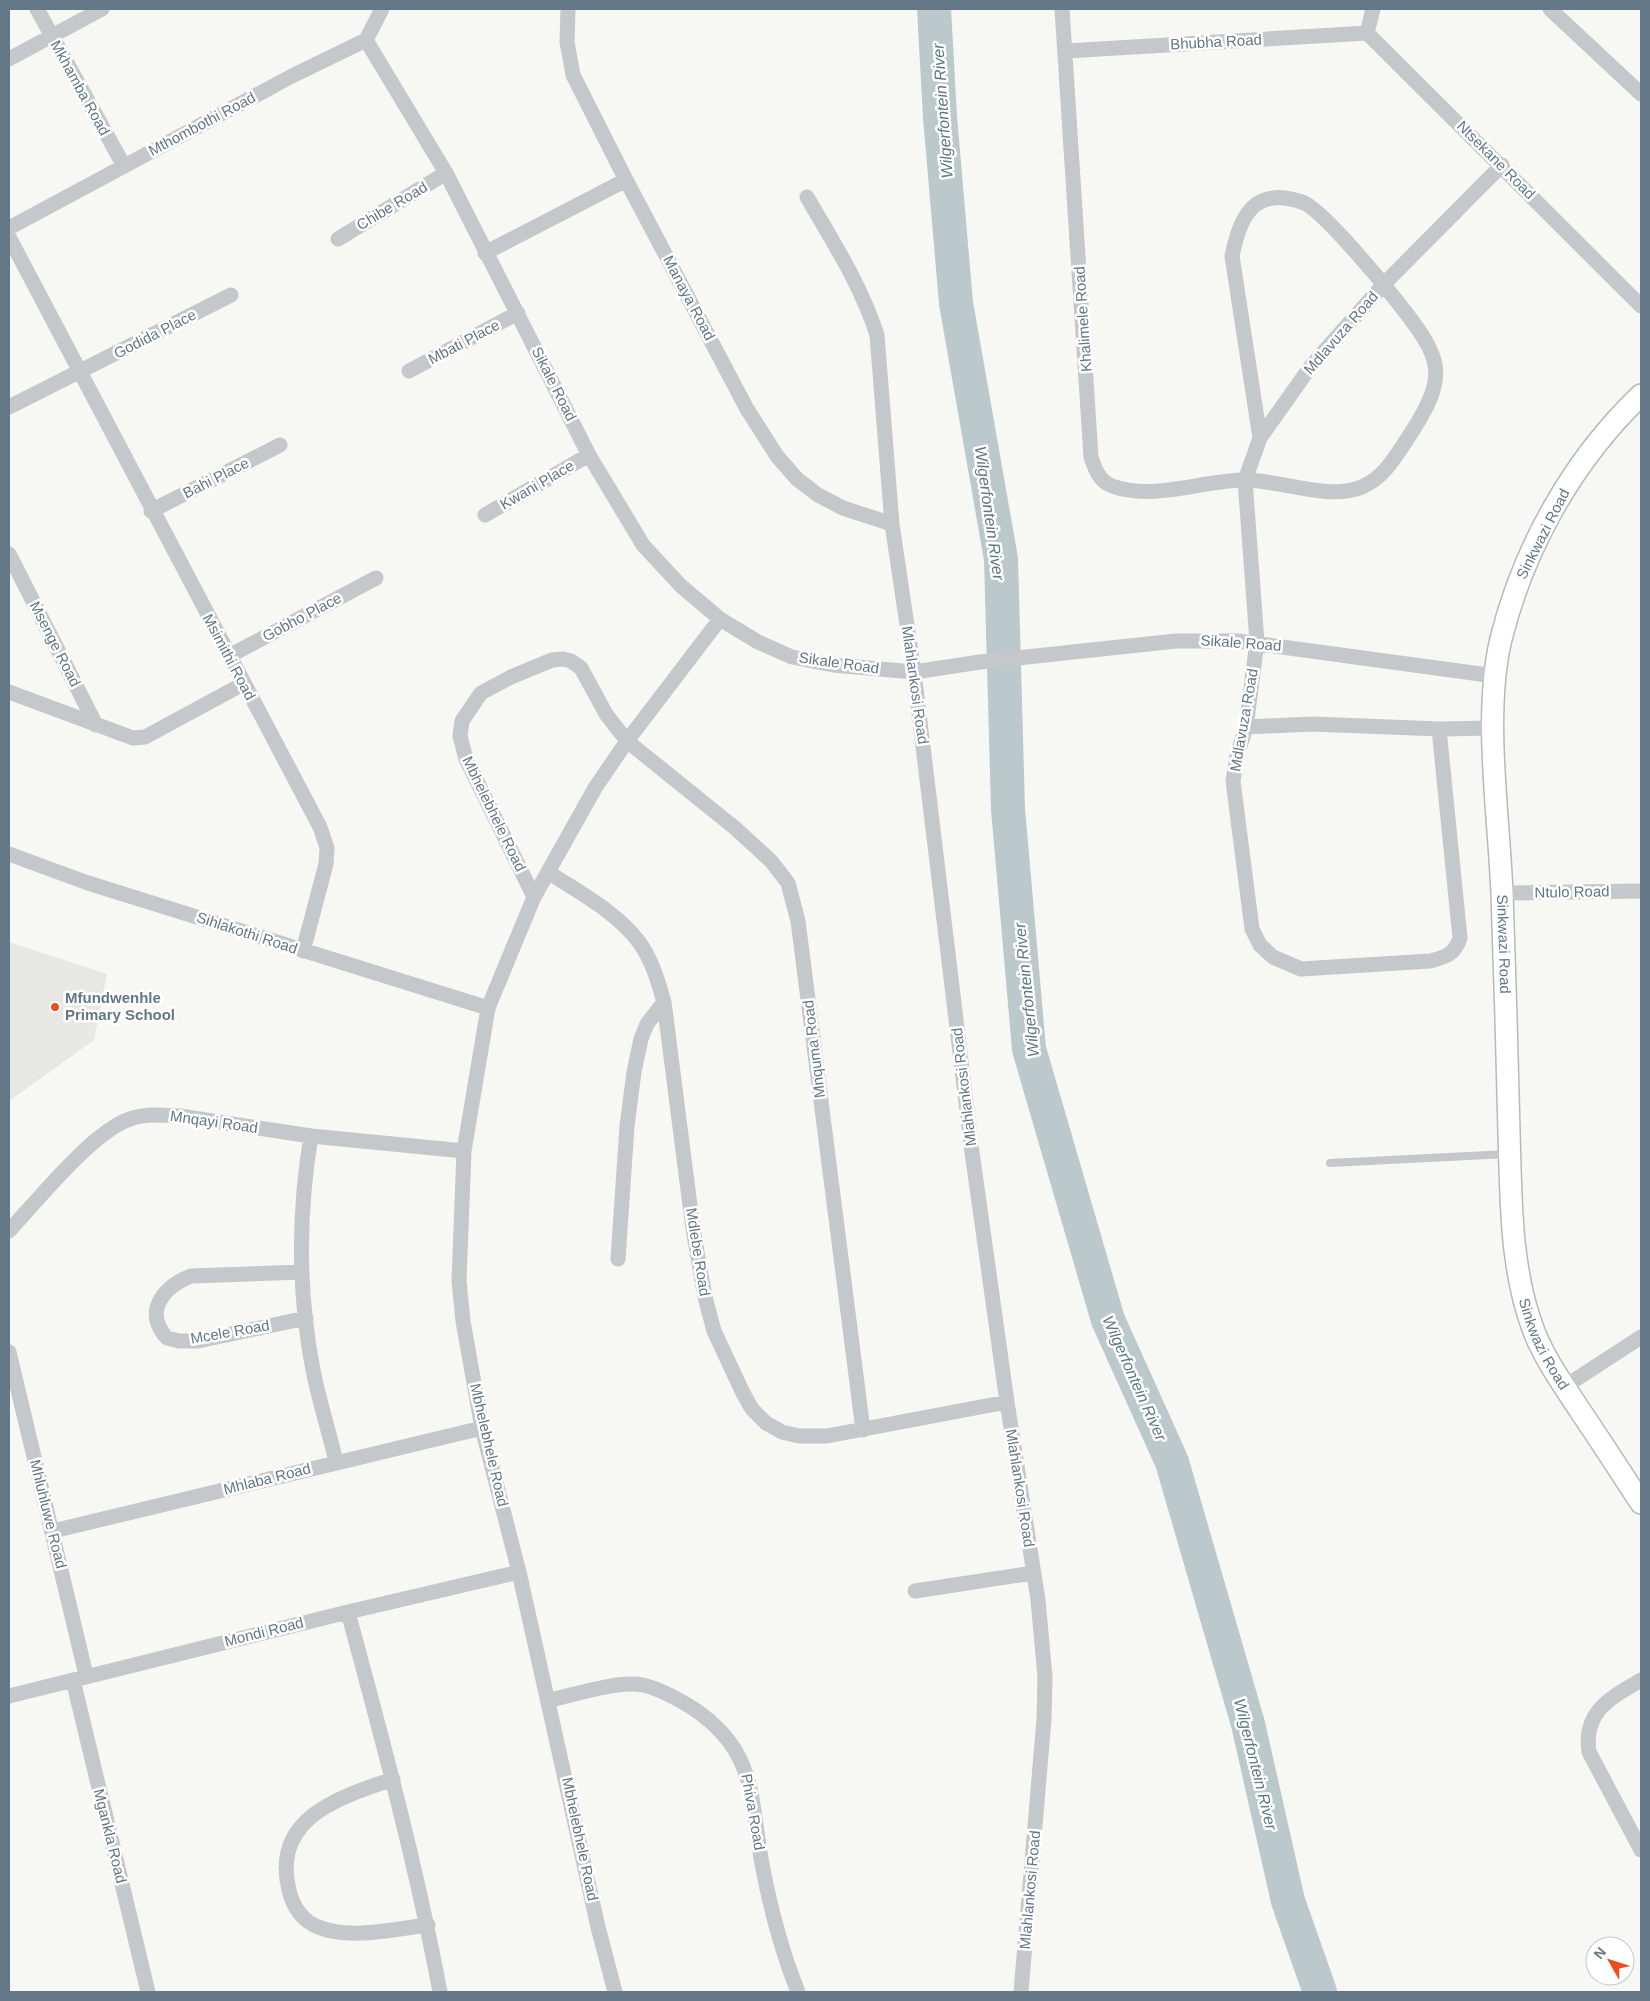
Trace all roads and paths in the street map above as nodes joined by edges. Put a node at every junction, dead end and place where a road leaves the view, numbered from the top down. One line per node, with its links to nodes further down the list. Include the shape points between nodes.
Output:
1 (37, 9): 9 (street, Mkhamba Road)
2 (102, 9): 9 (street)
3 (382, 9): 10 (street)
4 (568, 9): 17 (street, Manaya Road, via 567,42 573,75)
5 (1062, 9): 11 (street, Khalimele Road)
6 (1373, 9): 8 (street)
7 (1550, 9): 13 (street)
8 (1367, 33): 11 (street, Bhubha Road); 15 (street, Ntsekane Road)
9 (51, 35): 12 (street); 14 (street, Mkhamba Road)
10 (366, 40): 14 (street, Mthombothi Road); 16 (street, Sikale Road)
11 (1066, 51): 34 (street, Khalimele Road, via 1091,457 1096,473 1112,486 1149,491)
12 (9, 59)
13 (1641, 94)
14 (124, 166): 19 (street, Mthombothi Road)
15 (1502, 166): 23 (street, Mdlavuza Road); 25 (street, Ntsekane Road)
16 (446, 173): 21 (street, Chibe Road); 22 (street, Sikale Road)
17 (626, 180): 22 (street); 37 (street, Manaya Road, via 748,409 777,456 818,496)
18 (807, 197): 37 (street, Mlahlankosi Road, via 847,264 877,335)
19 (9, 228)
20 (9, 237): 28 (street, Msimithi Road)
21 (338, 239)
22 (486, 253): 26 (street, Sikale Road)
23 (1384, 284): 31 (street, Mdlavuza Road, via 1311,366); 31 (street, Khalimele Road, via 1306,203 1289,197 1273,198 1258,203 1246,215 1237,230 1232,256); 34 (street, Khalimele Road, via 1432,349 1436,369 1436,385 1426,411 1391,463 1378,478 1341,492)
24 (231, 296): 28 (street, Godida Place)
25 (1641, 306)
26 (518, 313): 27 (street, Mbati Place); 33 (street, Sikale Road)
27 (409, 371)
28 (80, 373): 30 (street, Godida Place); 35 (street, Msimithi Road)
29 (1641, 394): 44 (street, Sinkwazi Road, via 1598,442 1542,530 1518,582)
30 (9, 407)
31 (1260, 438): 34 (street, Mdlavuza Road)
32 (280, 445): 35 (street, Bahi Place)
33 (589, 455): 36 (street, Kwani Place); 40 (street, Sikale Road, via 643,545 681,586)
34 (1246, 480): 41 (street, Mdlavuza Road)
35 (152, 511): 42 (street, Msimithi Road)
36 (485, 515)
37 (892, 524): 43 (street, Mlahlankosi Road)
38 (10, 561): 47 (street, Msenge Road)
39 (376, 578): 42 (street, Gobho Place)
40 (720, 619): 43 (street, Sikale Road, via 758,642 792,657 833,665); 51 (street, Mbhelebhele Road)
41 (1258, 642): 43 (street, Sikale Road, via 1176,641); 44 (street, Sikale Road); 48 (street, Mdlavuza Road)
42 (229, 656): 45 (street, Msimithi Road)
43 (914, 672): 71 (street, Mlahlankosi Road, via 972,1152)
44 (1495, 676): 49 (street, Sinkwazi Road)
45 (243, 684): 47 (street, via 145,737 133,738); 57 (street, Msimithi Road, via 320,827 327,848 322,885)
46 (9, 692): 47 (street)
47 (96, 726)
48 (1246, 727): 50 (street, via 1314,724); 50 (street, Mdlavuza Road, via 1233,781 1252,929 1260,945 1273,957 1301,968 1430,961 1445,958 1458,947 1460,929)
49 (1493, 728): 50 (street); 55 (street, Sinkwazi Road)
50 (1439, 729)
51 (627, 741): 53 (street, Mbhelebhele Road, via 582,810); 56 (street, Mbhelebhele Road, via 606,714 581,668 563,659 552,660 511,677 481,693 462,721 460,736 466,759); 73 (street, Mnquma Road, via 735,828 771,861 788,883 798,921)
52 (9, 854): 57 (street, Sihlakothi Road, via 88,883)
53 (548, 872): 56 (street, Mbhelebhele Road); 58 (street, Mdlebe Road, via 626,926 650,960)
54 (1641, 891): 55 (street, Ntulo Road)
55 (1502, 893): 62 (street, Sinkwazi Road)
56 (534, 897): 59 (street, Mbhelebhele Road)
57 (303, 951): 59 (street, Sihlakothi Road)
58 (664, 1002): 65 (street, via 641,1040 634,1072); 73 (street, Mdlebe Road, via 693,1229 705,1297 714,1331 742,1393 766,1423 782,1432 827,1436)
59 (488, 1008): 61 (street, Mbhelebhele Road)
60 (311, 1136): 61 (street, Mnqayi Road); 64 (street, Mnqayi Road, via 180,1116 132,1118 117,1124 87,1148); 66 (street, via 301,1215)
61 (464, 1151): 72 (street, Mbhelebhele Road, via 459,1281)
62 (1510, 1154): 63 (lane); 70 (street, Sinkwazi Road, via 1511,1204 1522,1290 1532,1327)
63 (1330, 1163)
64 (9, 1231)
65 (618, 1259)
66 (302, 1272): 67 (street); 67 (street, Mcele Road, via 191,1276 178,1281 158,1304 156,1321 167,1338 198,1341)
67 (306, 1318): 74 (street, via 313,1371)
68 (1641, 1337): 70 (street)
69 (9, 1352): 76 (street, Mhluhluwe Road)
70 (1564, 1387): 75 (street, Sinkwazi Road)
71 (1007, 1402): 73 (street, Mdlebe Road); 78 (street, Mlahlankosi Road)
72 (482, 1428): 74 (street, Mhlaba Road); 77 (street, Mbhelebhele Road)
73 (863, 1430)
74 (336, 1462): 76 (street, Mhlaba Road)
75 (1641, 1503)
76 (53, 1531): 81 (street, Mhluhluwe Road)
77 (519, 1572): 80 (street, Mondi Road); 84 (street, Mbhelebhele Road)
78 (1034, 1573): 79 (street); 92 (street, Mlahlankosi Road, via 1045,1677 1044,1719)
79 (915, 1591)
80 (348, 1612): 81 (street, Mondi Road); 85 (street)
81 (80, 1678): 83 (street, Mondi Road); 88 (street, Mgankla Road)
82 (1641, 1680): 86 (street, via 1610,1699 1597,1712 1586,1737 1593,1761)
83 (9, 1696)
84 (550, 1700): 90 (street, Mbhelebhele Road); 91 (street, Phiva Road, via 608,1687 641,1685 679,1700 722,1730 746,1771 763,1870 786,1963)
85 (392, 1779): 87 (street); 87 (street, via 338,1798 299,1829 289,1847 286,1863 288,1888 304,1919 318,1927 354,1933)
86 (1641, 1850)
87 (428, 1925): 89 (street)
88 (148, 1992)
89 (440, 1992)
90 (615, 1992)
91 (798, 1992)
92 (1021, 1992)

